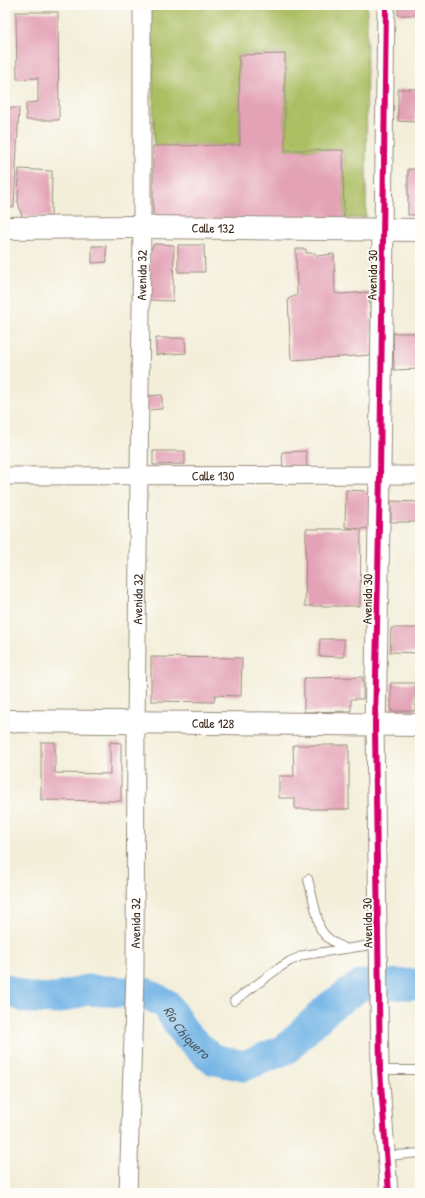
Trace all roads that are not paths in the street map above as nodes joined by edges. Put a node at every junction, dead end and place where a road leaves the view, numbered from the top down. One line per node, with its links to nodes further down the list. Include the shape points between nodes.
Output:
1 (142, 5): 3 (street, Avenida 32)
2 (386, 5): 5 (street, Avenida 30)
3 (142, 227): 4 (main road, Calle 132); 5 (main road, Calle 132); 10 (street, Avenida 32)
4 (5, 228)
5 (383, 230): 6 (main road, Calle 132); 7 (street, Avenida 30)
6 (420, 230)
7 (380, 475): 8 (street, Calle 130); 10 (street, Calle 130); 14 (street, Avenida 30)
8 (420, 475)
9 (5, 476): 10 (street, Calle 130)
10 (139, 476): 12 (street, Avenida 32)
11 (5, 721): 12 (main road, Calle 128)
12 (136, 722): 14 (main road, Calle 128); 23 (street, Avenida 32, via 135,974)
13 (420, 725): 14 (main road, Calle 128)
14 (375, 726): 16 (street, Avenida 30)
15 (308, 879): 17 (lane, via 323,935)
16 (378, 944): 17 (lane); 19 (street, Avenida 30)
17 (346, 949): 18 (lane, via 290,961)
18 (234, 1001)
19 (380, 1070): 20 (lane); 22 (street, Avenida 30)
20 (420, 1070)
21 (420, 1153): 22 (lane)
22 (386, 1156): 24 (street, Avenida 30)
23 (128, 1193)
24 (389, 1193)

